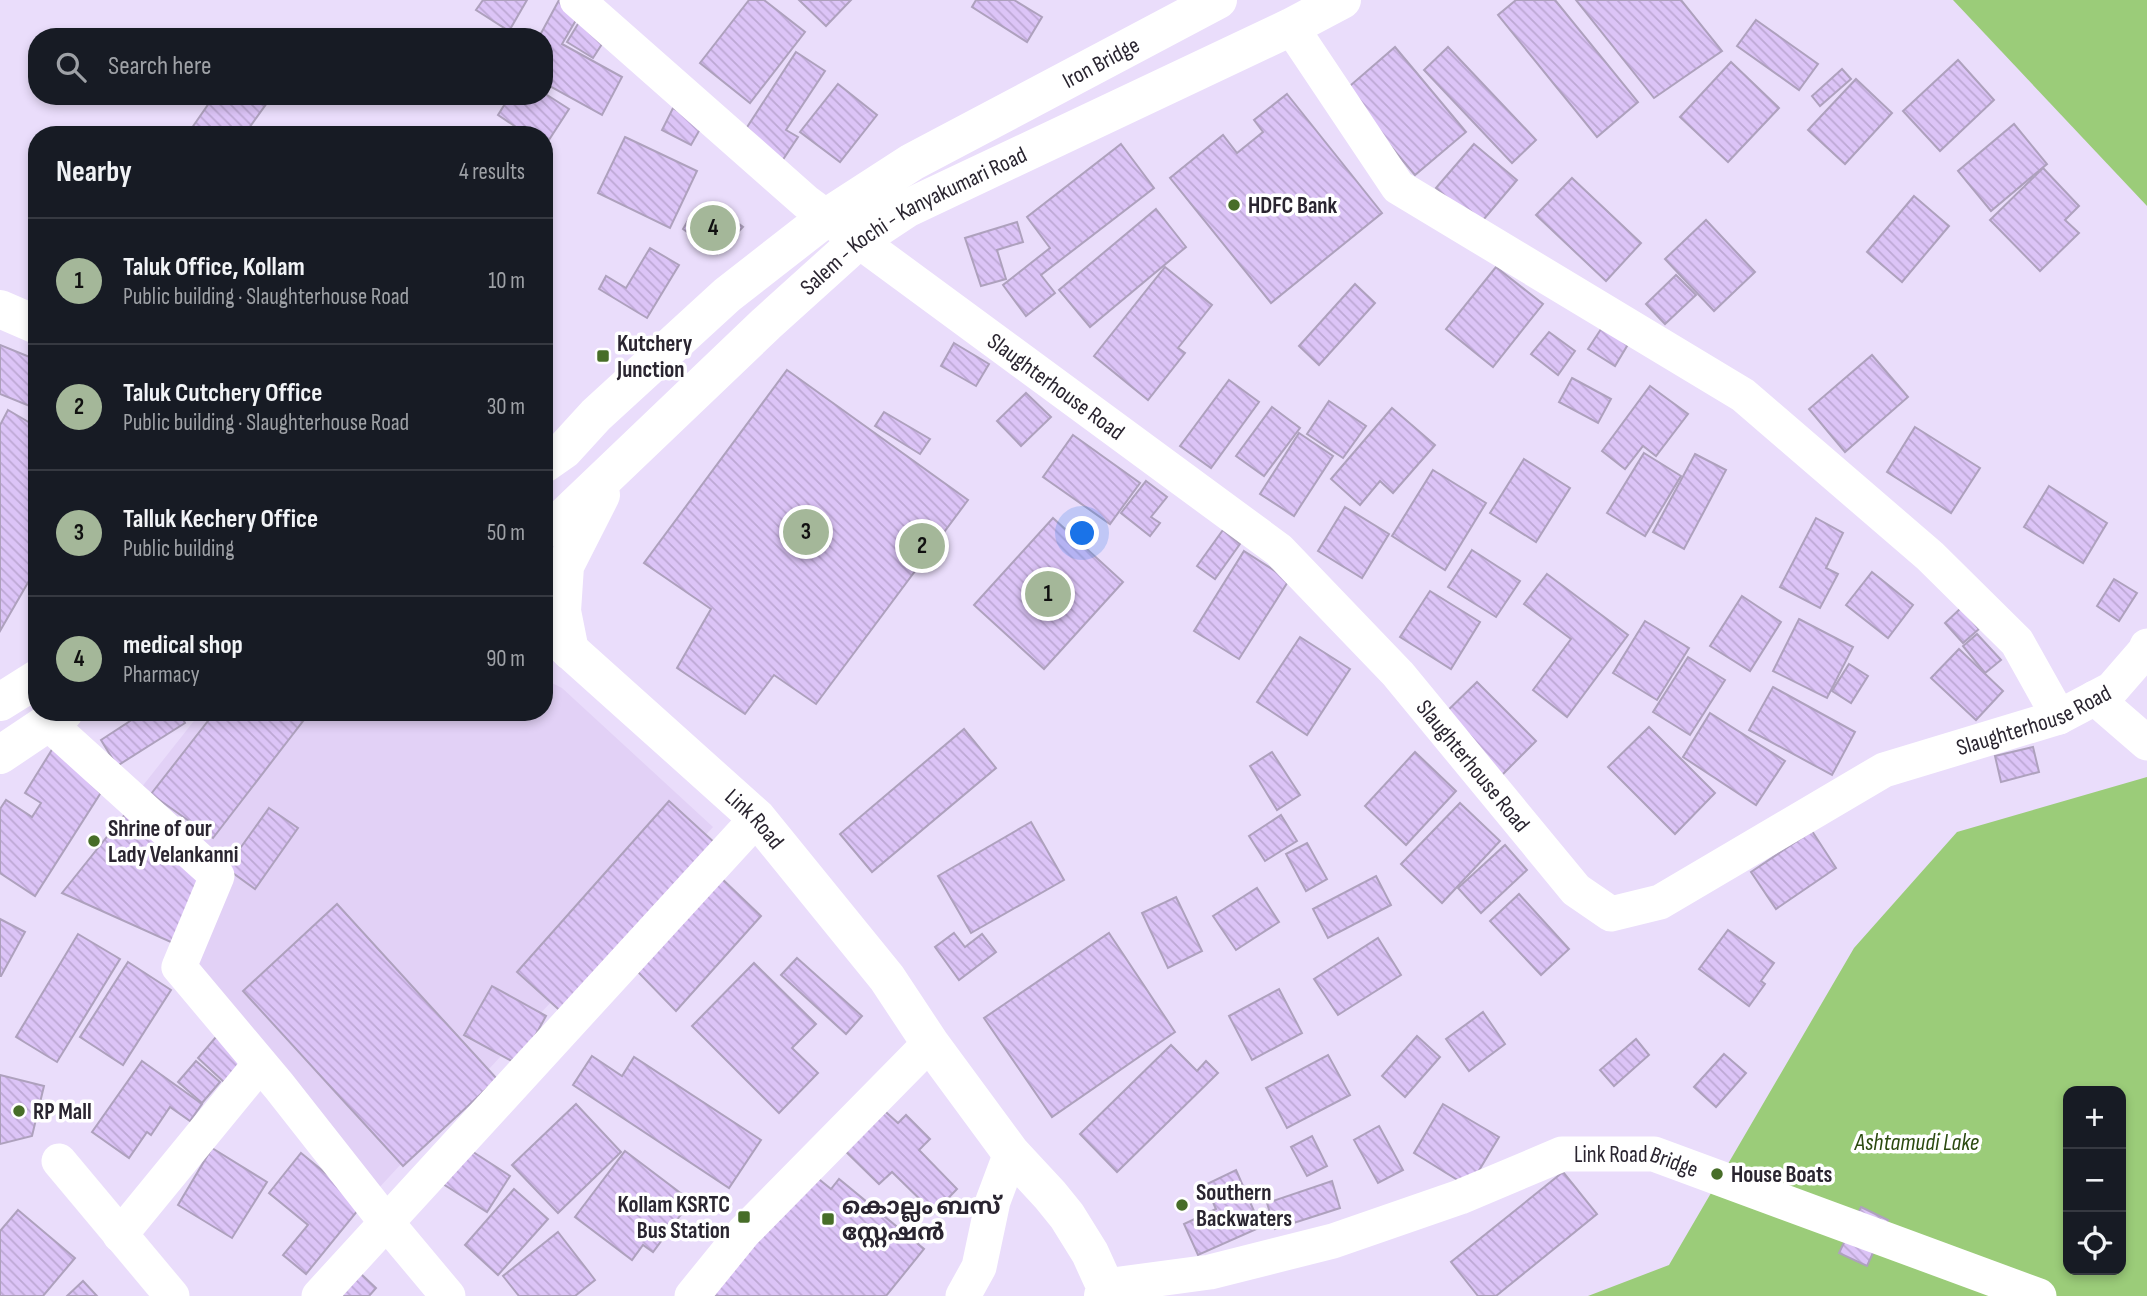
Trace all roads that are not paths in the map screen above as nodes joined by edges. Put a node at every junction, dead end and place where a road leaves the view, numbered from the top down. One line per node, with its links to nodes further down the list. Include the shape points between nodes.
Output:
1 (577, 0): 6 (street, Slaughterhouse Road)
2 (1218, 0): 5 (main road, Iron Bridge)
3 (1342, 0): 4 (main road, Salem - Kochi - Kanyakumari Road)
4 (1291, 27): 7 (main road, Salem - Kochi - Kanyakumari Road, via 908,208); 18 (street, via 1398,187 1743,395 1930,556 2017,642)
5 (985, 124): 6 (main road, Salem - Kochi - Kanyakumari Road, via 912,162)
6 (827, 217): 7 (street, Slaughterhouse Road); 10 (main road, Salem - Kochi - Kanyakumari Road, via 727,295)
7 (858, 241): 11 (main road, Salem - Kochi - Kanyakumari Road); 18 (street, Slaughterhouse Road, via 1279,550 1398,674 1576,890 1611,914 1660,902 1884,770)
8 (0, 309): 9 (main road)
9 (28, 321)
10 (553, 458)
11 (614, 470): 12 (main road, Salem - Kochi - Kanyakumari Road); 13 (main road, via 565,566 562,611)
12 (553, 524)
13 (553, 640): 23 (main road, Link Road)
14 (2143, 660): 16 (street, Slaughterhouse Road)
15 (28, 685): 17 (main road)
16 (2095, 698): 18 (street, Slaughterhouse Road); 21 (street)
17 (0, 702)
18 (2059, 718)
19 (51, 721): 22 (main road)
20 (59, 721): 25 (street, via 217,876 179,967)
21 (2147, 743)
22 (0, 755)
23 (757, 818): 24 (main road, Link Road, via 887,978); 28 (street)
24 (930, 1043): 26 (main road, Link Road); 34 (street, via 744,1232)
25 (260, 1064): 28 (street); 29 (street)
26 (1010, 1153): 30 (main road, via 1067,1216 1090,1254); 35 (street, via 993,1201 979,1266)
27 (59, 1161): 29 (street)
28 (386, 1222): 32 (street); 33 (street)
29 (120, 1235): 31 (street)
30 (1104, 1291): 36 (street, Link Road Bridge, via 1210,1272 1333,1241 1460,1197 1562,1154 1654,1154)
31 (172, 1296)
32 (318, 1296)
33 (448, 1296)
34 (692, 1296)
35 (964, 1296)
36 (2039, 1296)

